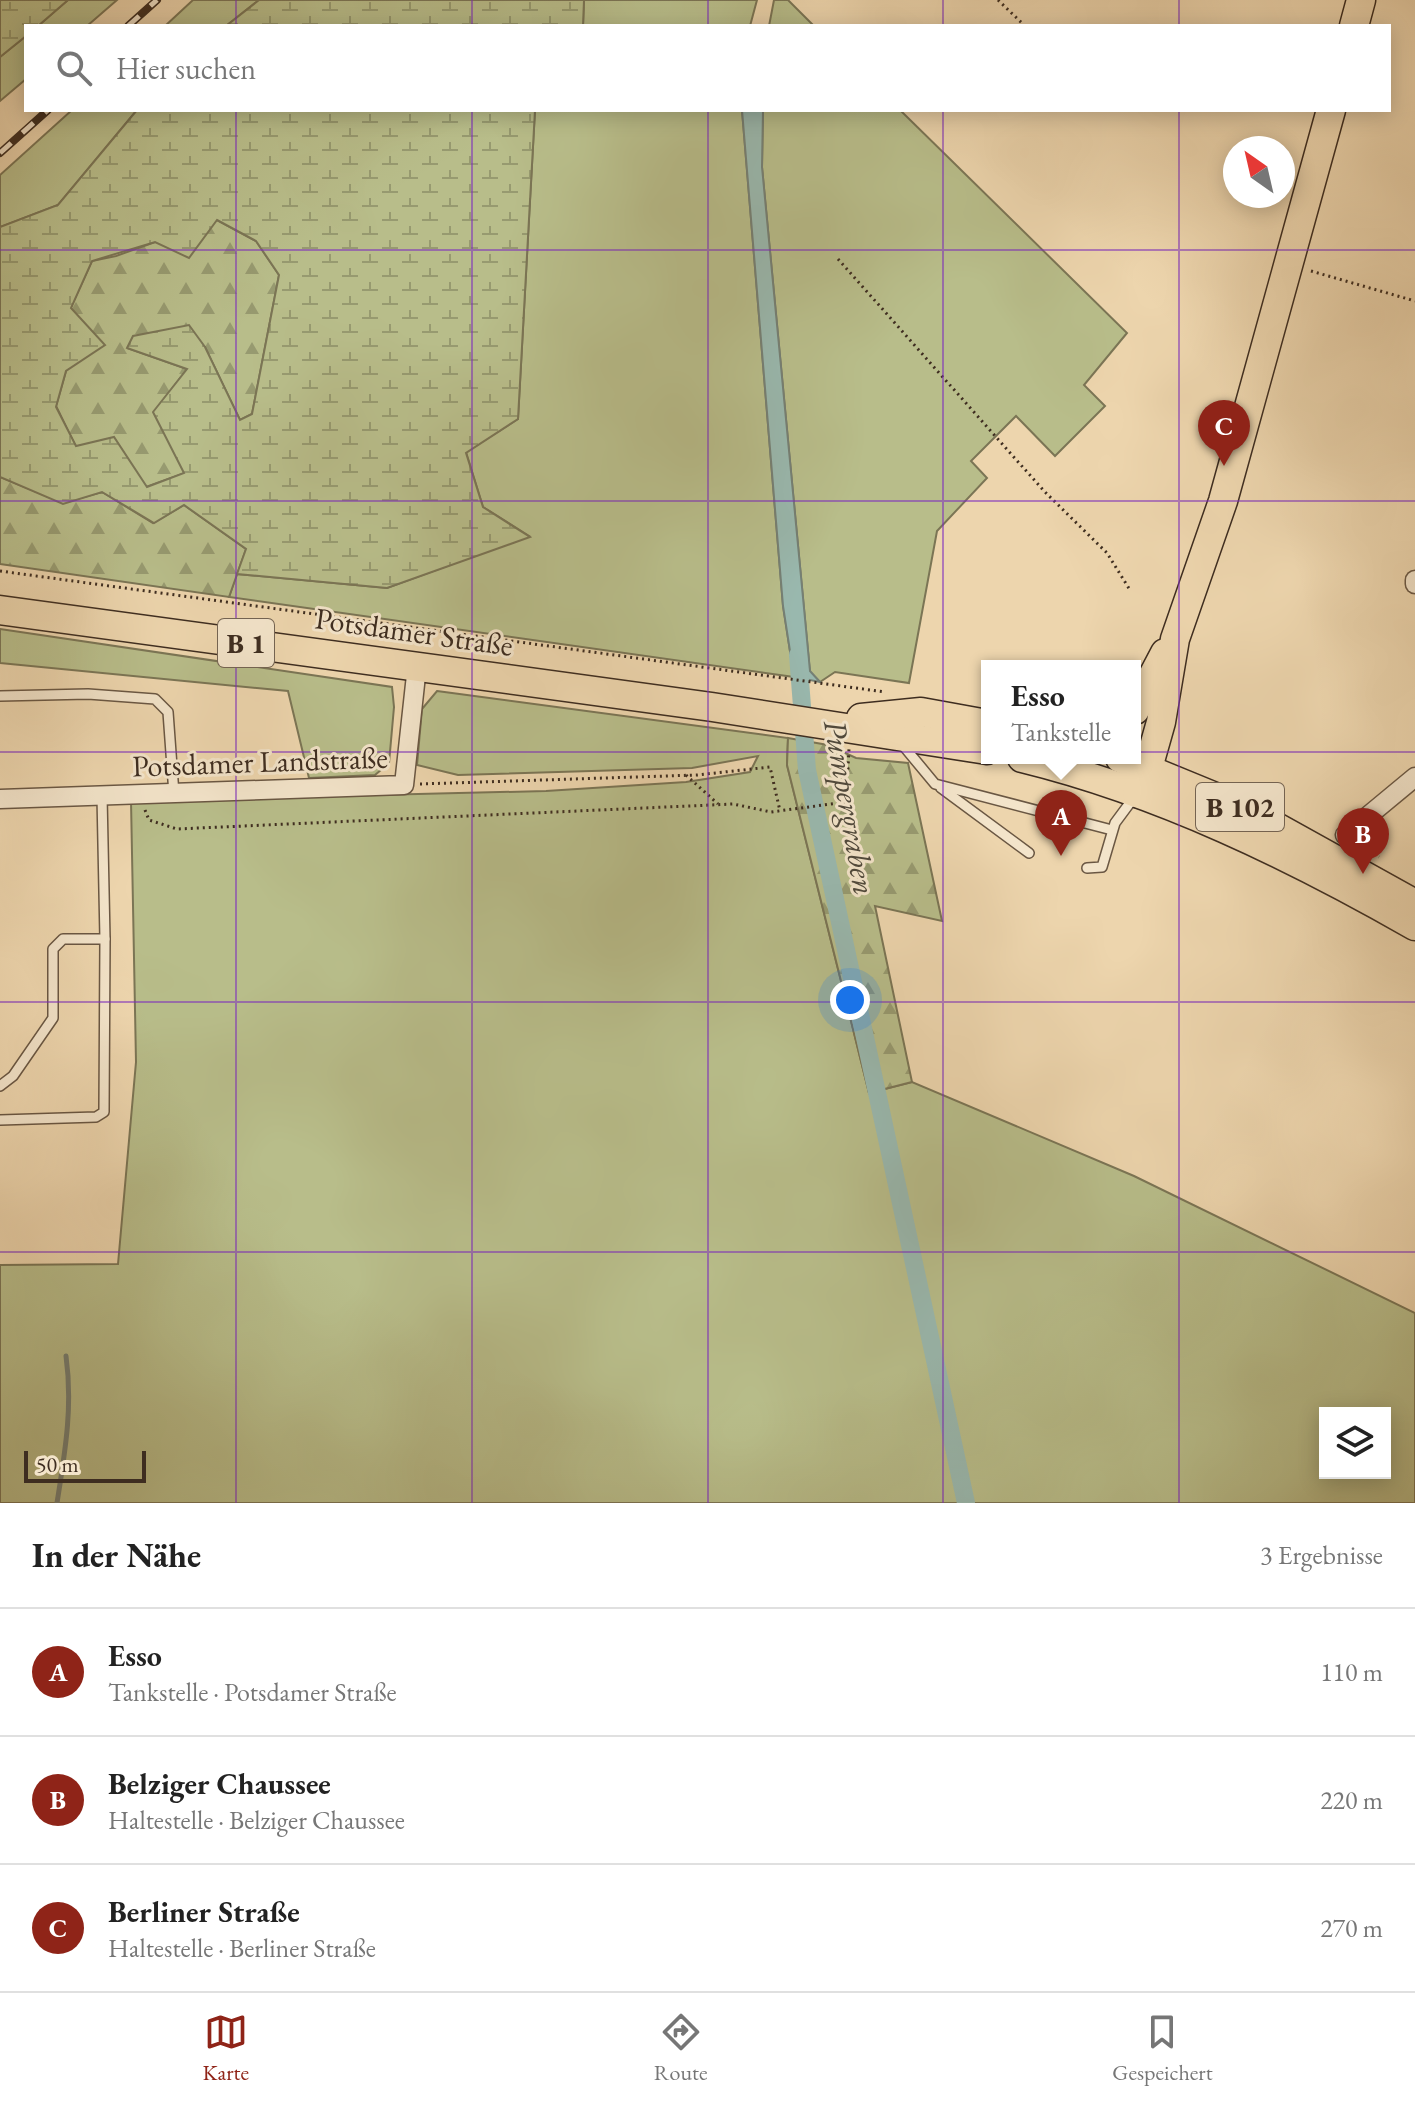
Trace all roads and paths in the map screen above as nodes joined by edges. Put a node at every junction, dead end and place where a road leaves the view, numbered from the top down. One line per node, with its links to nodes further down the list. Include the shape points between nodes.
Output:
1 (998, 0): 3 (path)
2 (1361, 0): 4 (main road)
3 (1023, 24)
4 (1355, 24)
5 (1330, 112): 12 (main road, via 1226,491)
6 (838, 259): 10 (path, via 1044,491 1107,553)
7 (1304, 270): 8 (path)
8 (1415, 301)
9 (0, 571): 14 (path)
10 (1130, 590)
11 (0, 610): 13 (main road, Potsdamer Straße / B 1)
12 (1175, 639): 16 (main road); 26 (main road, via 1161,722)
13 (417, 666): 17 (main road, Potsdamer Straße / B 1); 28 (street, Potsdamer Landstraße)
14 (824, 683)
15 (0, 696): 29 (lane, via 155,699 168,712)
16 (1141, 699)
17 (818, 723): 18 (main road, Potsdamer Straße / B 1, via 921,712); 19 (main road, Potsdamer Straße / B 1)
18 (981, 723)
19 (894, 733): 21 (main road, Potsdamer Straße / B 1); 27 (lane)
20 (849, 746): 34 (path, via 846,802)
21 (981, 749)
22 (1049, 764): 26 (main road)
23 (1121, 764): 26 (main road)
24 (686, 775): 28 (path); 33 (path); 34 (path, via 770,767)
25 (1415, 777): 36 (street)
26 (1135, 783): 35 (lane); 39 (main road, B 102, via 1242,808); 40 (main road, B 102, via 1299,862)
27 (935, 784): 35 (lane); 37 (lane)
28 (404, 785): 29 (street, Potsdamer Landstraße)
29 (174, 794): 30 (street, Potsdamer Landstraße)
30 (140, 795): 31 (street, Potsdamer Landstraße); 33 (path, via 149,820 177,829)
31 (102, 796): 32 (street, Potsdamer Landstraße); 41 (lane)
32 (0, 799)
33 (718, 804): 34 (path)
34 (780, 811)
35 (1112, 830): 38 (lane, via 1102,867)
36 (1345, 835)
37 (1029, 853)
38 (1087, 868)
39 (1415, 904)
40 (1415, 926)
41 (105, 939): 42 (lane, via 63,939 53,949 53,1018 13,1076); 43 (lane, via 104,1112 96,1117)
42 (0, 1086)
43 (0, 1120)

